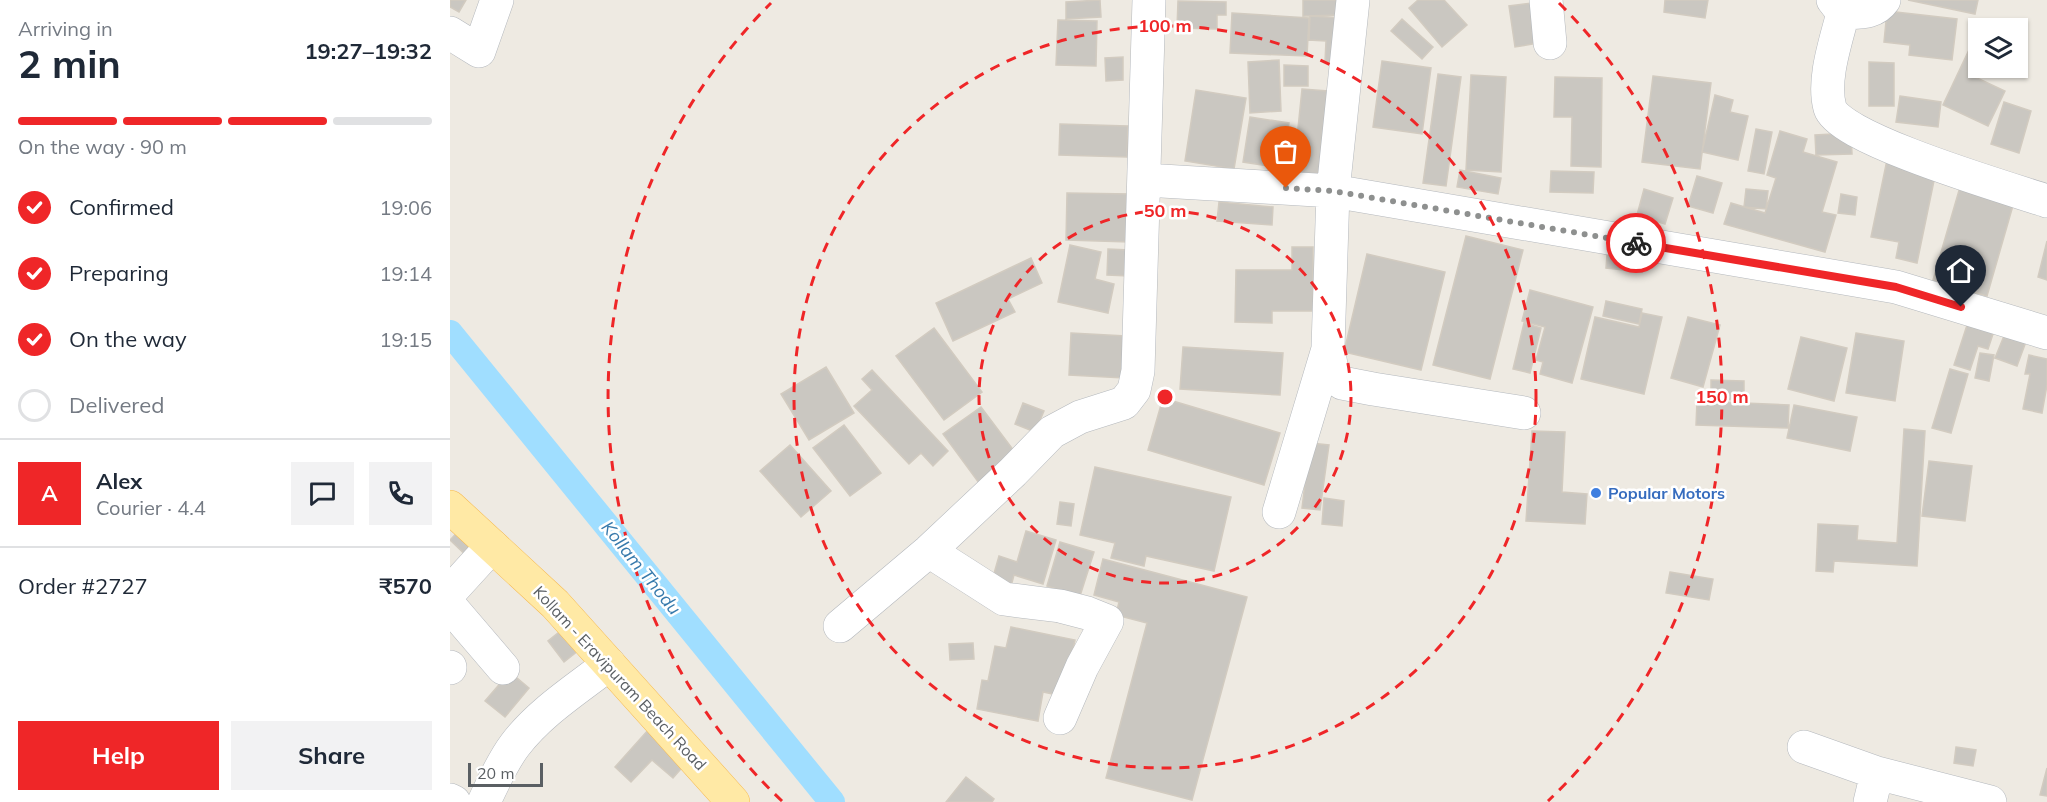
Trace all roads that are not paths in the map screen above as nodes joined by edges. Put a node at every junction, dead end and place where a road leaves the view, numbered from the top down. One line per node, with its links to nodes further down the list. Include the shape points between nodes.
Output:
1 (498, 0): 7 (street, via 479,51)
2 (1149, 0): 9 (street)
3 (1353, 0): 10 (street)
4 (1546, 0): 8 (street)
5 (1884, 0): 6 (street, via 1869,12)
6 (1838, 7): 11 (street, via 1827,85 1830,110 1843,123 1884,145)
7 (450, 33)
8 (1550, 43)
9 (1145, 180): 10 (street); 18 (street, via 1138,371 1134,390 1124,403 1080,417 1052,432)
10 (1333, 191): 12 (street, via 1896,287); 13 (street)
11 (2047, 201)
12 (2047, 333)
13 (1329, 348): 14 (street, via 1333,376 1342,383); 16 (street)
14 (1524, 413)
15 (450, 507): 17 (main road, Kollam - Eravipuram Beach Road)
16 (1279, 512)
17 (492, 546): 19 (street); 22 (main road, Kollam - Eravipuram Beach Road, via 555,604)
18 (929, 551): 21 (street); 24 (street, via 1004,599 1060,606 1107,621)
19 (450, 592)
20 (450, 606): 23 (street)
21 (840, 626)
22 (609, 664): 27 (street, via 541,717 515,745); 28 (main road, Kollam - Eravipuram Beach Road)
23 (503, 668)
24 (1060, 718)
25 (1804, 747): 26 (street)
26 (1874, 788): 29 (street)
27 (484, 802)
28 (733, 802)
29 (1990, 802)

